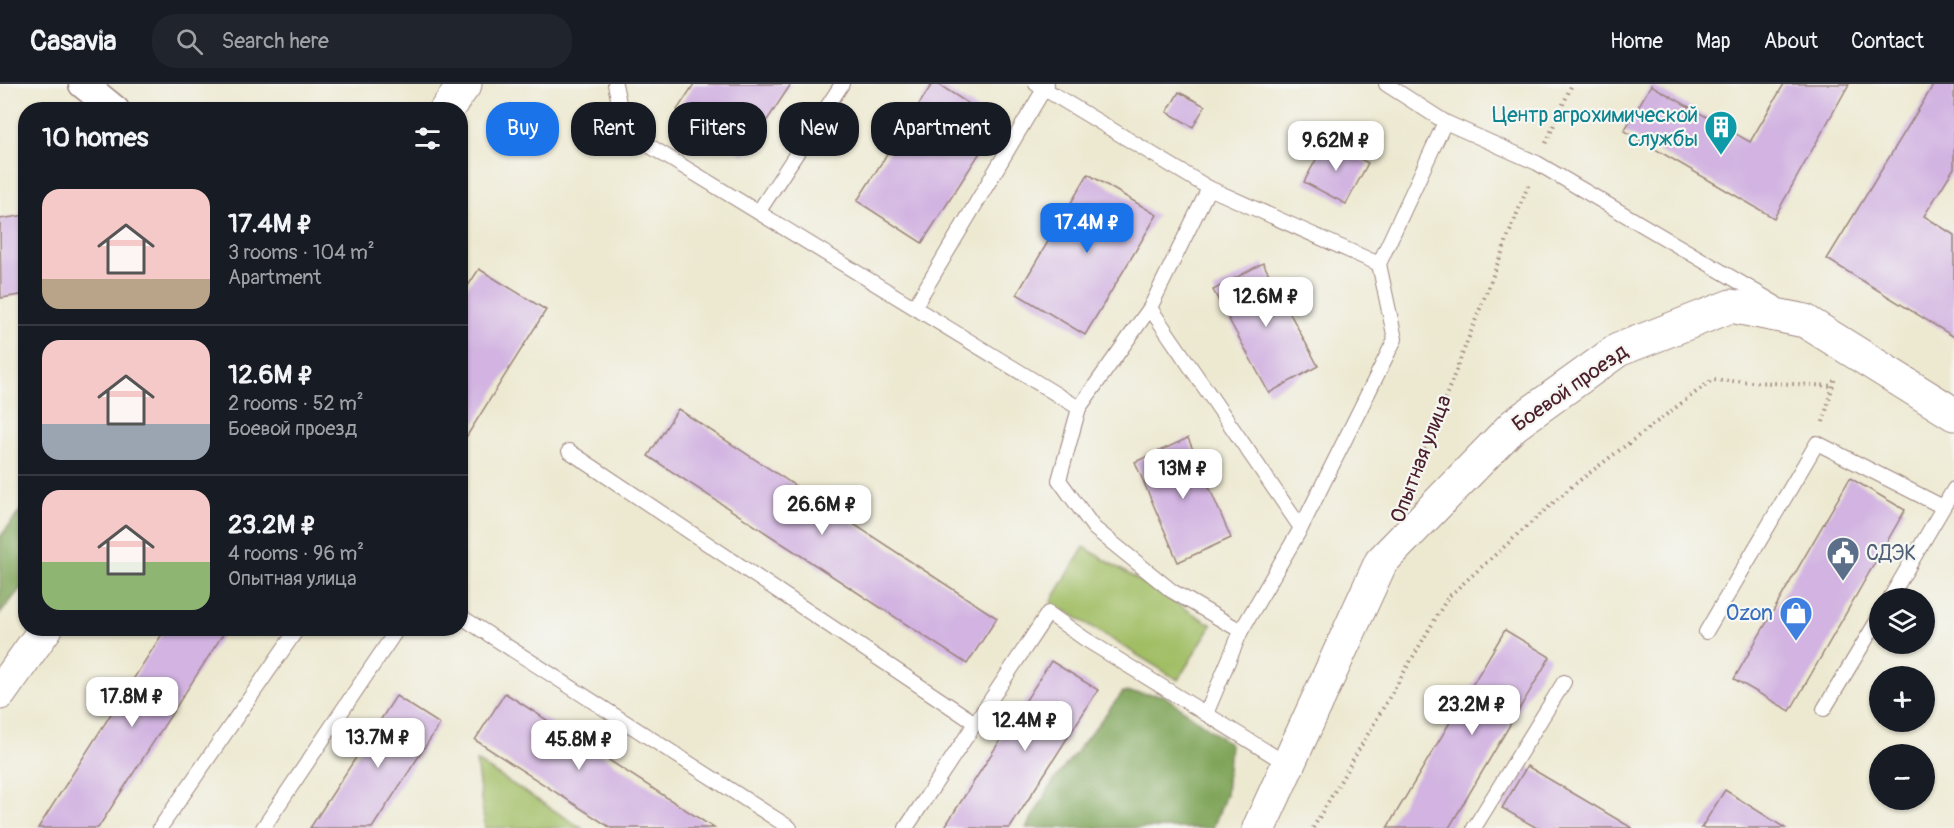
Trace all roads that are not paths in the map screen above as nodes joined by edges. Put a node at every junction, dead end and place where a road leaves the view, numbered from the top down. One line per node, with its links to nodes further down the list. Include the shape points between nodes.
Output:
1 (83, 84): 7 (street)
2 (465, 84): 8 (street)
3 (615, 84): 11 (lane, via 625,131)
4 (842, 84): 11 (lane)
5 (1386, 84): 9 (lane, Боевой проезд)
6 (1042, 86): 10 (lane); 13 (lane)
7 (105, 102)
8 (452, 102)
9 (1445, 122): 12 (lane); 15 (lane, Боевой проезд, via 1537,163)
10 (1209, 188): 12 (lane); 14 (lane)
11 (759, 211): 13 (lane)
12 (1379, 264): 21 (lane, via 1395,339)
13 (915, 306): 16 (lane)
14 (1150, 308): 16 (lane); 21 (lane)
15 (1805, 321): 17 (street, Боевой проезд); 35 (street, Боевой проезд, via 1731,306 1618,350 1514,425 1381,562)
16 (1079, 408): 24 (lane, via 1059,480 1066,490 1094,528 1163,584)
17 (1954, 414)
18 (569, 451): 34 (lane)
19 (1954, 489): 20 (lane)
20 (1943, 507): 22 (lane); 25 (lane, via 1816,443)
21 (1301, 528): 24 (lane)
22 (1896, 588)
23 (468, 621): 38 (lane)
24 (1241, 632): 33 (lane)
25 (1706, 632)
26 (1869, 634): 32 (lane)
27 (40, 636): 31 (street)
28 (292, 636): 36 (lane)
29 (389, 636): 37 (lane)
30 (1564, 682): 41 (lane)
31 (0, 693)
32 (1824, 709)
33 (1206, 714): 34 (lane, via 1048,612); 35 (lane)
34 (975, 723): 39 (lane)
35 (1287, 765): 40 (street)
36 (160, 828)
37 (263, 828)
38 (790, 828)
39 (906, 828)
40 (1259, 828)
41 (1474, 828)

